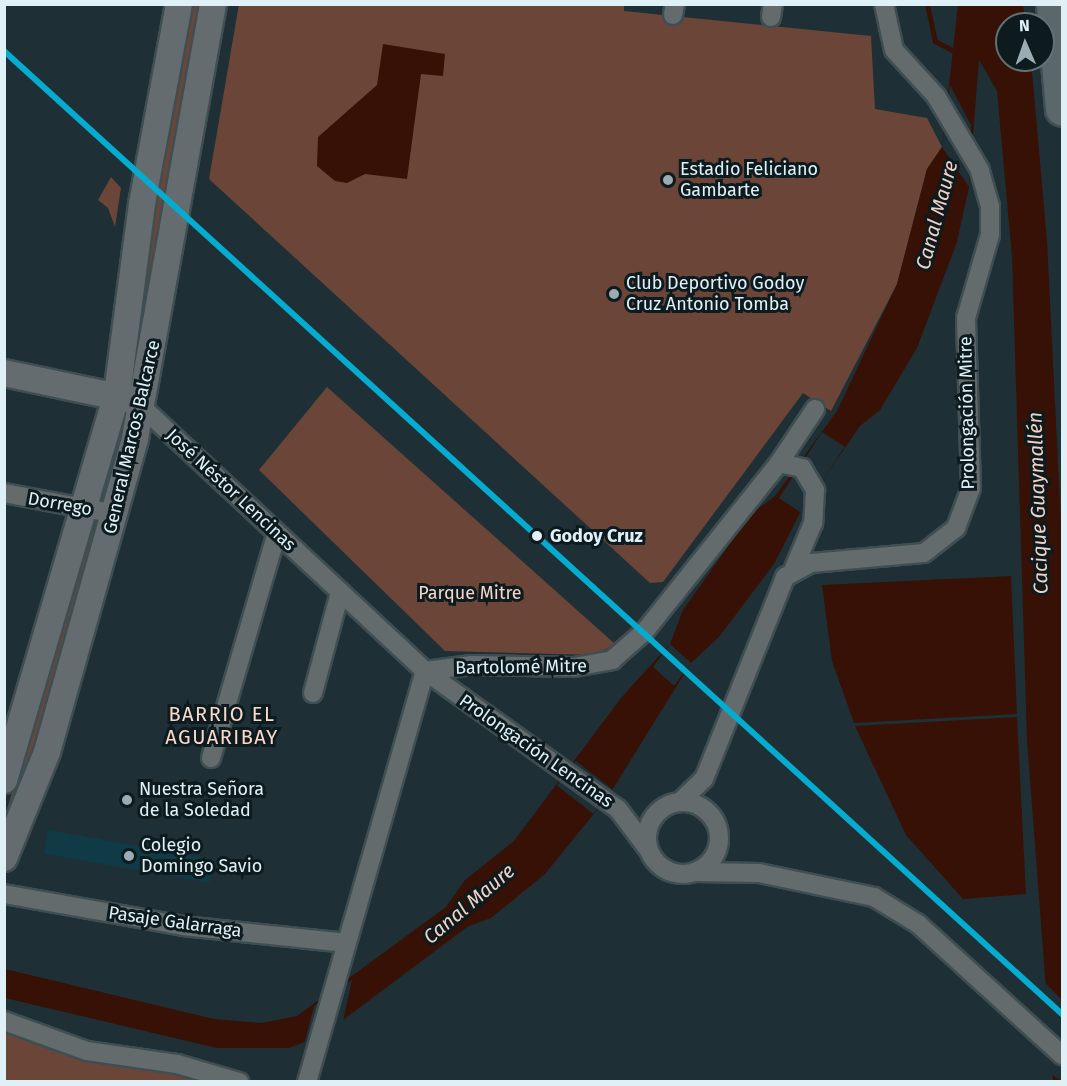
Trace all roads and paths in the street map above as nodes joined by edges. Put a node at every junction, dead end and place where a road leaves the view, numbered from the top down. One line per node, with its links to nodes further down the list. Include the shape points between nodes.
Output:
1 (179, 4): 7 (main road, General Marcos Balcarce, via 138,227)
2 (213, 4): 8 (main road, General Marcos Balcarce)
3 (884, 4): 15 (street, Prolongación Mitre, via 888,37 901,62 927,86 970,153 991,218 966,318 971,488 956,528 924,553)
4 (1053, 4): 5 (highway)
5 (1062, 109)
6 (4, 373): 7 (main road, José Néstor Lencinas)
7 (117, 394): 8 (main road, José Néstor Lencinas); 12 (main road, General Marcos Balcarce)
8 (142, 407): 13 (main road, General Marcos Balcarce); 14 (street, José Néstor Lencinas)
9 (815, 409): 10 (street, Bartolomé Mitre)
10 (788, 465): 15 (street, via 815,490 813,523); 17 (street, Bartolomé Mitre, via 645,631 612,660 574,667 472,665)
11 (4, 494): 12 (street, Dorrego)
12 (84, 508): 13 (street, Dorrego); 21 (main road, General Marcos Balcarce)
13 (116, 514): 28 (main road, General Marcos Balcarce, via 47,752)
14 (277, 533): 16 (street, José Néstor Lencinas); 19 (street)
15 (794, 568): 20 (street, via 777,593)
16 (340, 592): 17 (street, José Néstor Lencinas); 18 (street)
17 (425, 671): 23 (street, Prolongación Lencinas); 32 (street)
18 (313, 693)
19 (211, 758)
20 (704, 778): 22 (street); 25 (street)
21 (4, 780)
22 (680, 802): 24 (street); 25 (street)
23 (612, 805): 24 (street, Prolongación Lencinas); 27 (street, Prolongación Lencinas)
24 (660, 809): 27 (street, via 648,827)
25 (709, 812): 26 (street)
26 (719, 832): 29 (street, via 712,861); 30 (street, via 727,850)
27 (648, 849): 29 (street, via 666,871)
28 (4, 858)
29 (695, 872): 30 (street)
30 (759, 873): 34 (street, via 862,893 902,912)
31 (4, 894): 32 (street, Pasaje Galarraga, via 183,926)
32 (346, 944): 36 (street)
33 (4, 1021): 35 (street, via 87,1051 177,1064)
34 (1056, 1049)
35 (239, 1082)
36 (307, 1082)

